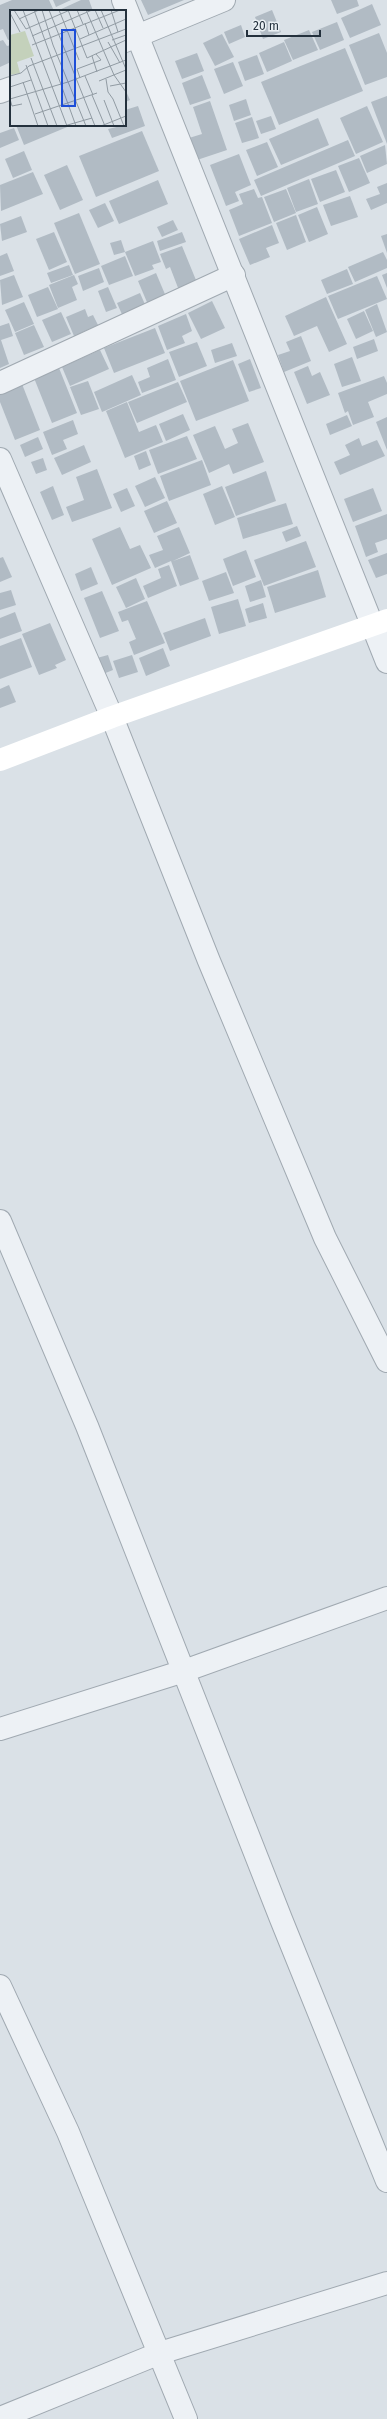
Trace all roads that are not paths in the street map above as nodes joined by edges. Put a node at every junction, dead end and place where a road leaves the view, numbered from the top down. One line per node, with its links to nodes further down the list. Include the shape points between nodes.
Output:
1 (123, 0): 3 (street)
2 (224, 0): 5 (street)
3 (125, 10)
4 (126, 15): 5 (street)
5 (131, 39): 8 (street)
6 (10, 88): 7 (street)
7 (0, 92)
8 (234, 275): 9 (street); 11 (street)
9 (0, 383)
10 (0, 459): 13 (street)
11 (380, 623): 12 (street); 13 (street)
12 (387, 662)
13 (112, 717): 14 (street); 16 (street, via 209,961 325,1238)
14 (0, 760)
15 (0, 1221): 18 (street, via 87,1426)
16 (387, 1361)
17 (387, 1598): 18 (street)
18 (184, 1671): 19 (street); 21 (street)
19 (0, 1729)
20 (0, 1986): 23 (street, via 68,2132)
21 (387, 2181)
22 (387, 2283): 23 (street)
23 (160, 2353): 24 (street); 25 (street)
24 (0, 2418)
25 (186, 2419)

